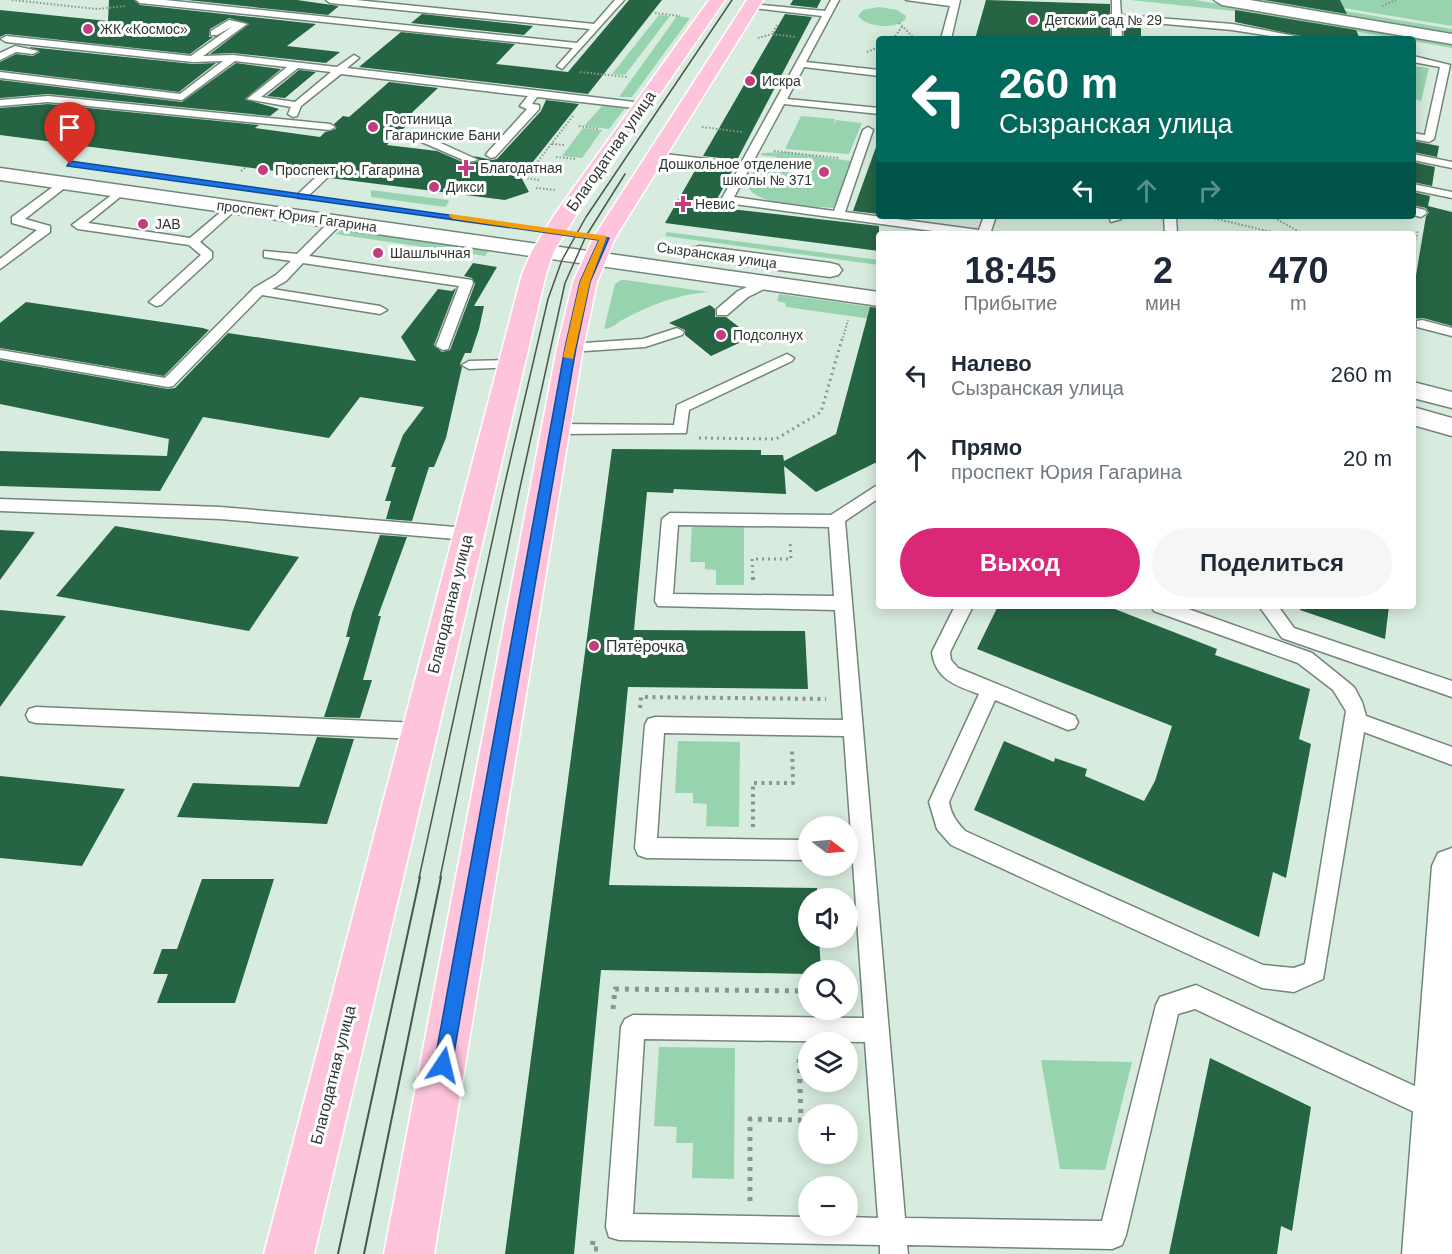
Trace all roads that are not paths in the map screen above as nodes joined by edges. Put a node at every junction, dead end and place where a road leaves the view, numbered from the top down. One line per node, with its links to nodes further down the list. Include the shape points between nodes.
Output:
1 (140, 0): 14 (lane)
2 (222, 0): 14 (lane)
3 (330, 0): 10 (lane)
4 (620, 0): 22 (lane)
5 (717, 0): 50 (main road, Благодатная улица)
6 (835, 0): 16 (lane)
7 (910, 0): 11 (lane)
8 (1116, 0): 18 (lane)
9 (1222, 0): 27 (street)
10 (353, 2): 15 (lane); 19 (lane)
11 (955, 2): 24 (lane)
12 (753, 3): 16 (lane); 60 (main road, Благодатная улица)
13 (492, 6): 17 (lane)
14 (211, 7): 19 (lane)
15 (421, 9): 17 (lane); 21 (lane)
16 (827, 14): 36 (lane)
17 (482, 15): 20 (lane)
18 (1117, 17): 25 (lane); 26 (lane)
19 (331, 20): 21 (lane)
20 (542, 21): 22 (lane); 28 (lane)
21 (400, 27): 28 (lane)
22 (596, 27): 29 (lane)
23 (214, 33): 33 (lane, via 229,23 242,24)
24 (947, 36)
25 (1116, 36)
26 (1288, 36)
27 (1452, 39)
28 (524, 40): 29 (lane)
29 (579, 46): 38 (lane)
30 (0, 48): 33 (lane, via 10,39)
31 (0, 57): 40 (lane, via 15,49)
32 (233, 58): 33 (lane); 37 (lane); 40 (lane)
33 (193, 59)
34 (356, 59): 39 (lane)
35 (1416, 60): 48 (lane, via 1445,65)
36 (800, 64): 41 (lane); 45 (lane)
37 (296, 65): 39 (lane); 49 (lane, via 252,99)
38 (562, 66)
39 (340, 70): 43 (lane); 49 (lane)
40 (213, 72): 42 (lane, via 182,97)
41 (876, 73)
42 (0, 75)
43 (511, 91): 44 (lane); 46 (lane)
44 (535, 93): 50 (lane); 59 (lane, via 525,106 535,107)
45 (781, 101): 52 (lane); 64 (lane)
46 (501, 102)
47 (0, 103): 53 (lane, via 48,99 141,113 208,113)
48 (1436, 104): 51 (lane); 57 (lane, via 1429,139)
49 (297, 105): 53 (lane, via 295,112)
50 (643, 106): 79 (main road, Благодатная улица)
51 (1449, 107)
52 (876, 111)
53 (282, 122): 54 (lane)
54 (330, 127)
55 (868, 130): 76 (lane)
56 (397, 135): 62 (lane, via 422,134)
57 (1416, 137)
58 (0, 154): 67 (street)
59 (490, 155)
60 (656, 156): 64 (lane); 79 (main road, Благодатная улица)
61 (1416, 158): 63 (lane)
62 (472, 160)
63 (1452, 165)
64 (744, 167): 76 (lane, via 727,200)
65 (0, 174): 68 (street, проспект Юрия Гагарина)
66 (322, 177): 73 (lane)
67 (198, 181)
68 (66, 183): 70 (street, проспект Юрия Гагарина); 83 (lane, via 16,220 46,229)
69 (1416, 188): 72 (lane)
70 (121, 191): 75 (street, проспект Юрия Гагарина); 80 (lane, via 78,225)
71 (279, 192): 73 (street, проспект Юрия Гагарина)
72 (1452, 195)
73 (302, 196): 74 (street, проспект Юрия Гагарина)
74 (325, 199)
75 (233, 207): 77 (street, проспект Юрия Гагарина); 80 (lane)
76 (838, 215): 78 (lane)
77 (337, 221): 79 (street, проспект Юрия Гагарина); 82 (lane)
78 (960, 231)
79 (571, 240): 84 (street, Сызранская улица); 85 (street, Сызранская улица); 95 (main road, Благодатная улица, via 585,282); 98 (main road, Благодатная улица, via 534,274)
80 (194, 242): 88 (lane, via 208,255)
81 (268, 254): 82 (lane)
82 (300, 259): 86 (lane, via 281,278); 94 (lane, via 467,284)
83 (0, 266)
84 (856, 273)
85 (763, 285): 87 (street, Сызранская улица); 90 (lane, via 743,294)
86 (259, 291): 89 (lane); 96 (lane, via 168,383)
87 (876, 299)
88 (156, 302)
89 (381, 310)
90 (722, 312)
91 (1422, 324): 93 (lane)
92 (676, 332): 95 (lane, via 645,343)
93 (1452, 332)
94 (443, 346)
95 (570, 348): 104 (main road, Благодатная улица)
96 (0, 354)
97 (787, 358): 104 (lane, via 682,408 681,430)
98 (512, 364): 99 (lane); 108 (main road, Благодатная улица)
99 (469, 365)
100 (1416, 391): 101 (street)
101 (1452, 400)
102 (1416, 417): 103 (street)
103 (1452, 427)
104 (556, 429): 129 (main road, Благодатная улица)
105 (876, 492): 107 (lane)
106 (0, 505): 108 (lane, via 220,513)
107 (837, 521): 109 (lane); 109 (lane, via 670,519 664,601)
108 (467, 534): 119 (main road, Благодатная улица)
109 (843, 603): 118 (lane)
110 (962, 609): 114 (lane, via 941,659 950,673)
111 (1168, 609): 116 (lane, via 1305,658 1349,697 1357,712)
112 (1270, 609): 113 (lane, via 1288,633)
113 (1452, 689)
114 (990, 690): 116 (lane, via 939,802 950,830 958,838 1164,932 1279,980 1294,980 1315,971); 117 (lane)
115 (36, 715): 119 (lane)
116 (1356, 721): 120 (lane)
117 (1068, 722)
118 (853, 728): 121 (lane); 122 (lane, via 655,725 646,848)
119 (419, 730): 128 (main road, Благодатная улица)
120 (1452, 756)
121 (856, 816)
122 (798, 850)
123 (858, 858): 125 (lane)
124 (1452, 878): 126 (street)
125 (876, 1030): 127 (lane); 127 (lane, via 633,1027 619,1227 749,1229)
126 (1436, 1109): 127 (lane, via 1196,997 1168,1005 1112,1235); 130 (street)
127 (893, 1243)
128 (289, 1254)
129 (410, 1254)
130 (1427, 1254)

